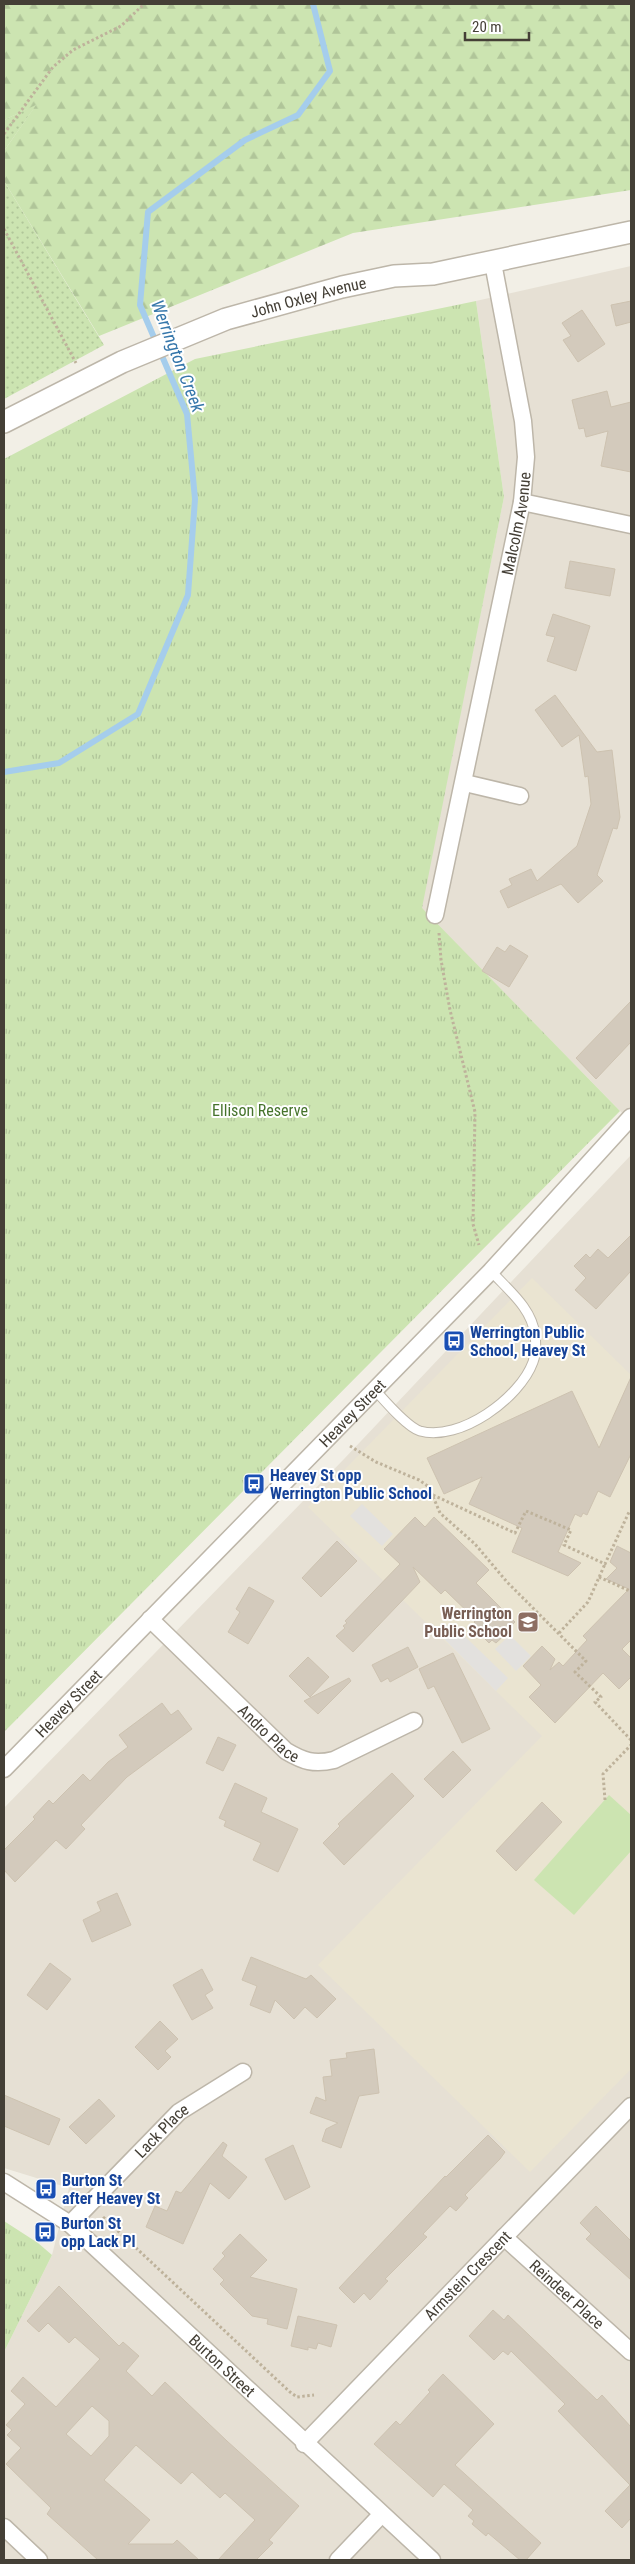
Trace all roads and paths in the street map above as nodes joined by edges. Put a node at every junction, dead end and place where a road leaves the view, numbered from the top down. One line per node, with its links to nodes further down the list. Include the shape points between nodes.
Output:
1 (144, 4): 2 (path, via 121,26 73,50 53,67)
2 (4, 134)
3 (4, 228): 6 (path)
4 (631, 232): 5 (street, John Oxley Avenue)
5 (493, 263): 6 (street, John Oxley Avenue, via 433,274 394,276 258,310 194,330); 8 (street, Malcolm Avenue, via 524,431 526,457)
6 (85, 380): 7 (street, John Oxley Avenue)
7 (4, 422)
8 (522, 502): 9 (street); 10 (street, Malcolm Avenue)
9 (631, 525)
10 (465, 783): 11 (street); 12 (street, Malcolm Avenue)
11 (520, 796)
12 (435, 915): 14 (path, via 450,1010 475,1112 473,1224)
13 (631, 1117): 15 (street, Heavey Street)
14 (479, 1245)
15 (491, 1271): 16 (street, Heavey Street); 16 (lane, via 528,1311 535,1334 534,1361 513,1393 480,1419 440,1432 419,1431)
16 (375, 1390): 23 (street, Heavey Street)
17 (350, 1446): 18 (path, via 376,1462 419,1480 429,1487)
18 (432, 1494): 20 (path, via 515,1533 526,1510 571,1530 564,1545); 24 (path, via 440,1513 475,1544)
19 (631, 1512): 20 (path)
20 (605, 1564): 21 (path)
21 (600, 1577): 22 (path); 24 (path, via 588,1602)
22 (630, 1591)
23 (150, 1619): 25 (street, Andro Place, via 286,1751 305,1761 321,1764 334,1760); 28 (street, Heavey Street)
24 (558, 1634): 26 (path, via 586,1661 575,1672 601,1697 595,1702)
25 (414, 1721)
26 (631, 1740)
27 (631, 1745): 29 (path, via 603,1774)
28 (4, 1769)
29 (605, 1800)
30 (243, 2072): 34 (street, Lack Place, via 179,2112)
31 (631, 2106): 35 (street, Armstein Crescent)
32 (4, 2182): 34 (street, Burton Street)
33 (100, 2214): 37 (path, via 290,2392 297,2397)
34 (70, 2224): 38 (street, Burton Street)
35 (504, 2237): 36 (street, Reindeer Place); 38 (street, Armstein Crescent)
36 (631, 2352)
37 (314, 2395)
38 (304, 2444): 39 (street, Burton Street)
39 (381, 2514): 42 (street); 43 (street, Burton Street)
40 (4, 2527): 41 (street)
41 (39, 2560)
42 (338, 2560)
43 (432, 2560)

